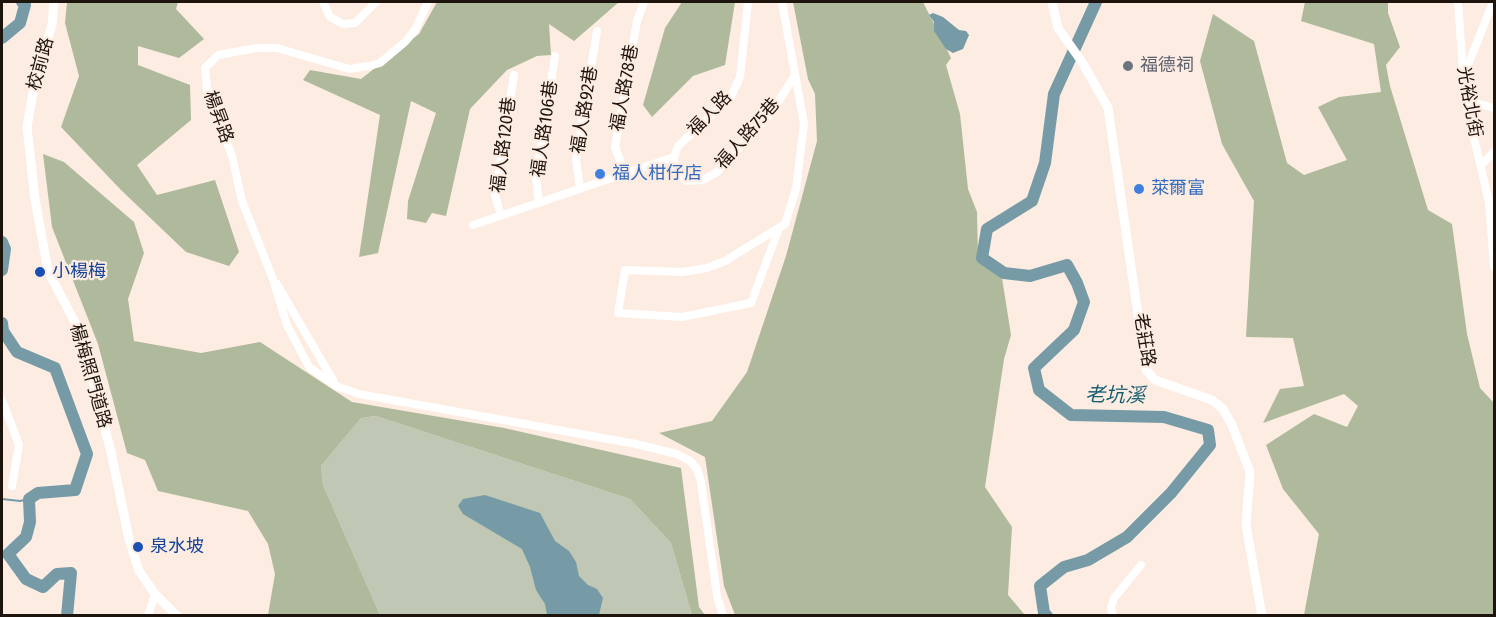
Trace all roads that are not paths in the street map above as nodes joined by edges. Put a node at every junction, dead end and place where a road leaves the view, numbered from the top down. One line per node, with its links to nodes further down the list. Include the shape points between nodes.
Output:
1 (54, 2): 18 (street, 校前路)
2 (323, 2): 3 (street, via 330,17 343,24 355,23)
3 (376, 2)
4 (428, 2): 31 (street, 楊昇路, via 415,30 380,63 349,69 277,48 257,48 218,55 206,68 207,89 232,156 242,201)
5 (644, 2): 22 (street, 福人路78巷, via 637,21 615,147)
6 (748, 2): 20 (street, 福人路, via 744,57 730,98 678,146)
7 (782, 2): 14 (street, 福人路75巷)
8 (1052, 2): 41 (street, 老莊路, via 1058,28 1110,115 1146,370 1155,380 1212,400 1222,409 1250,472 1246,525)
9 (1458, 2): 15 (street, 光裕北街)
10 (1493, 2): 15 (street)
11 (597, 31): 23 (street, 福人路92巷, via 576,160)
12 (555, 56): 25 (street, 福人路106巷, via 536,178)
13 (514, 75): 26 (street, 福人路120巷, via 495,195)
14 (794, 77): 20 (street, 福人路75巷, via 771,113 717,172 703,180 686,181 675,168); 28 (street, 福人路75巷, via 804,124 796,189 785,224)
15 (1462, 79): 16 (street, 光裕北街)
16 (1465, 100): 17 (street); 21 (street, 光裕北街)
17 (1494, 108)
18 (27, 127): 36 (street, 楊梅照門道路, via 48,271 80,332 129,540 139,571)
19 (1494, 152): 21 (street)
20 (674, 157): 22 (street)
21 (1482, 164): 24 (street, 光裕北街)
22 (624, 174): 23 (street)
23 (580, 189): 25 (street)
24 (1492, 201): 29 (street, 光裕北街)
25 (539, 203): 26 (street)
26 (501, 216): 27 (street)
27 (473, 225)
28 (778, 231): 28 (street, 福人路75巷, via 751,303 682,317 618,314 625,270 683,272 707,268)
29 (1493, 246): 30 (street, 光裕北街)
30 (1494, 267)
31 (273, 279): 32 (street); 32 (street, via 287,325 309,367)
32 (336, 386): 39 (street, via 359,394 636,444 690,461 701,482)
33 (2, 400): 34 (street, via 19,445)
34 (12, 486)
35 (1141, 565): 40 (street, via 1114,598)
36 (155, 594): 37 (street); 38 (street, 楊梅照門道路)
37 (148, 615)
38 (177, 615)
39 (723, 615)
40 (1113, 615)
41 (1262, 615)

